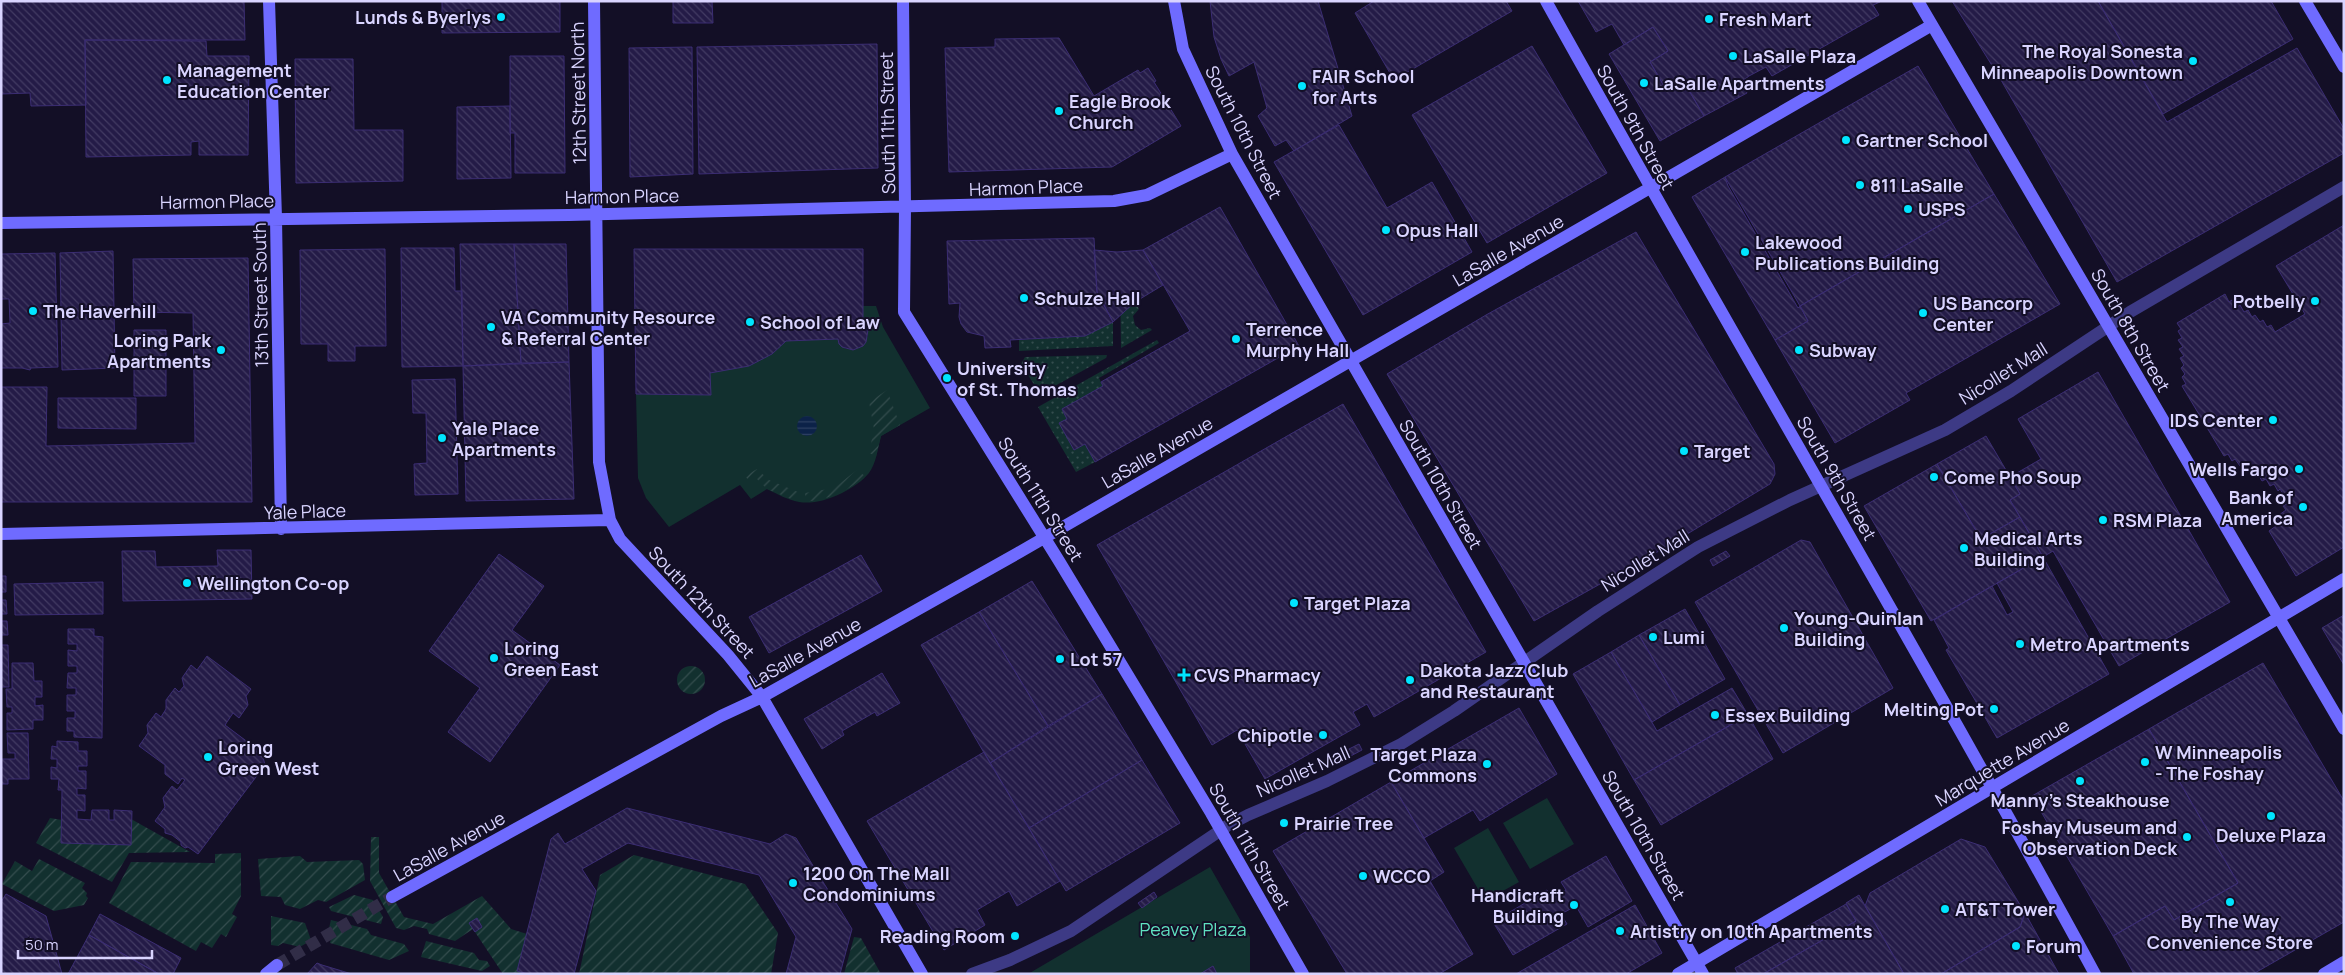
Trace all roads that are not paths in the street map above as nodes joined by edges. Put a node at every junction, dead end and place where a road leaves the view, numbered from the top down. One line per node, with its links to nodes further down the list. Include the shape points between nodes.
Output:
1 (269, 1): 15 (street, 13th Street South)
2 (594, 1): 14 (street, 12th Street North)
3 (902, 1): 13 (street, South 11th Street)
4 (1174, 1): 10 (street, South 10th Street, via 1183,49)
5 (1546, 1): 12 (street, South 9th Street)
6 (1918, 1): 8 (street, South 8th Street)
7 (2305, 1): 9 (street)
8 (1932, 25): 12 (street, LaSalle Avenue); 17 (street, South 8th Street)
9 (2344, 67)
10 (1232, 154): 13 (street, Harmon Place, via 1131,200); 18 (street, South 10th Street)
11 (2344, 187): 17 (street, Nicollet Mall)
12 (1650, 189): 18 (street, LaSalle Avenue); 19 (street, South 9th Street)
13 (905, 208): 14 (street, Harmon Place); 23 (street, South 11th Street, via 904,312)
14 (598, 214): 15 (street, Harmon Place); 20 (street, South 12th Street, via 599,462)
15 (276, 218): 16 (street, Harmon Place); 21 (street, 13th Street South)
16 (1, 223)
17 (2109, 326): 19 (street, Nicollet Mall, via 1945,430); 25 (street, South 8th Street)
18 (1350, 361): 23 (street, LaSalle Avenue); 26 (street, South 10th Street)
19 (1820, 486): 26 (street, Nicollet Mall, via 1698,547 1598,611); 29 (street, South 9th Street)
20 (610, 520): 21 (street, Yale Place); 27 (street, South 12th Street, via 620,539 728,654)
21 (281, 529): 22 (street, Yale Place)
22 (1, 534)
23 (1044, 538): 27 (street, LaSalle Avenue); 30 (street, South 11th Street)
24 (2344, 579): 25 (street, Marquette Avenue)
25 (2278, 618): 28 (street, South 8th Street); 29 (street, Marquette Avenue)
26 (1525, 663): 30 (street, Nicollet Mall, via 1400,744 1328,781 1248,815); 32 (street, South 10th Street)
27 (762, 697): 31 (street, LaSalle Avenue, via 712,721); 36 (street, South 12th Street)
28 (2344, 729)
29 (1994, 788): 32 (street, Marquette Avenue); 41 (street, South 9th Street)
30 (1221, 831): 37 (street, Nicollet Mall, via 1071,931); 38 (street, South 11th Street)
31 (392, 897)
32 (1696, 962): 39 (street, Marquette Avenue); 40 (street, South 10th Street)
33 (2344, 962): 42 (street)
34 (277, 965): 35 (street)
35 (266, 974)
36 (922, 974)
37 (972, 974)
38 (1303, 974)
39 (1678, 974)
40 (1704, 974)
41 (2095, 974)
42 (2324, 974)

